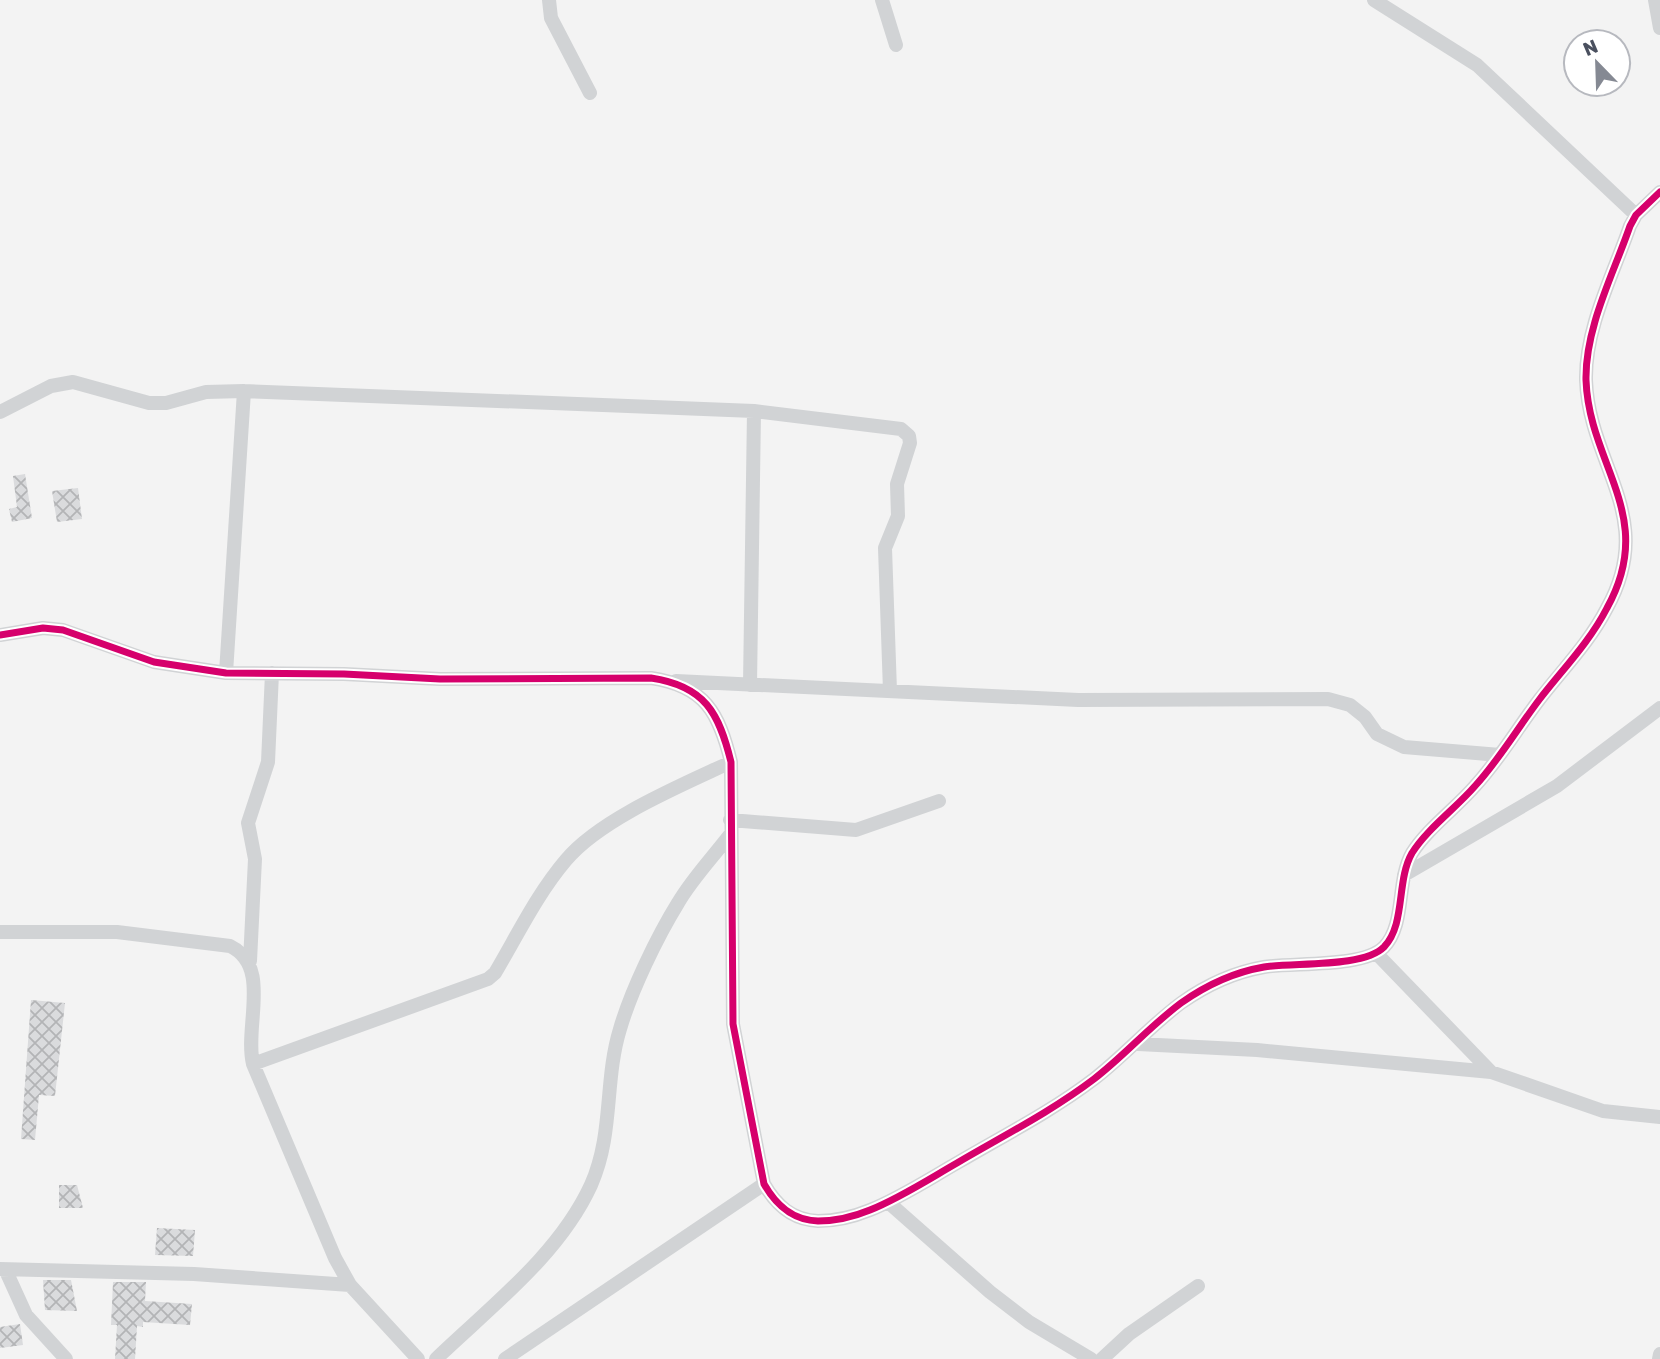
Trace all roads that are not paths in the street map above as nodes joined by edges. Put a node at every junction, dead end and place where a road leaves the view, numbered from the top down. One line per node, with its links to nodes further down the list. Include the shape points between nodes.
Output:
1 (549, 0): 7 (street, via 556,28)
2 (882, 0): 6 (street)
3 (1374, 0): 9 (street, via 1477,65)
4 (1655, 0): 5 (street)
5 (1660, 28)
6 (896, 45)
7 (590, 93)
8 (1660, 192): 9 (street)
9 (1636, 215): 20 (street, via 1586,360 1590,411 1621,499 1627,536 1622,573 1609,606 1581,650)
10 (244, 391): 11 (street); 12 (street, via 206,392 149,403 73,382 51,386); 14 (street)
11 (754, 411): 17 (street); 18 (street, via 901,429 909,436 897,484 898,516 886,548)
12 (0, 412)
13 (0, 635): 14 (street, via 43,628 62,630 155,662)
14 (226, 673): 15 (street)
15 (272, 673): 16 (street); 28 (street, via 268,762 248,823 255,859)
16 (671, 681): 17 (street); 21 (street, via 713,709 723,727)
17 (750, 685): 18 (street)
18 (890, 691): 20 (street, via 1078,700 1328,699 1350,705 1389,743)
19 (1660, 708): 25 (street, via 1557,786)
20 (1500, 755): 25 (street, via 1415,849)
21 (731, 762): 23 (street); 30 (street, via 657,797 587,840 567,858 488,979)
22 (939, 800): 23 (street, via 856,830)
23 (730, 820): 24 (street)
24 (730, 835): 33 (street, via 733,1024); 40 (street, via 678,902 620,1029 606,1140 581,1203 533,1265)
25 (1404, 875): 27 (street, via 1393,933)
26 (0, 932): 28 (street, via 117,932 230,946)
27 (1376, 954): 29 (street, via 1238,974 1181,1003); 31 (street)
28 (250, 961): 30 (street, via 254,974)
29 (1138, 1044): 31 (street, via 1257,1049); 34 (street, via 1091,1081)
30 (253, 1064): 36 (street)
31 (1491, 1072): 32 (street, via 1602,1111)
32 (1660, 1117)
33 (764, 1184): 34 (street, via 788,1213 813,1221 841,1219); 41 (street)
34 (888, 1202): 42 (street, via 990,1292)
35 (3, 1270): 36 (street, via 194,1274); 39 (street, via 26,1315)
36 (350, 1285): 38 (street)
37 (1198, 1286): 43 (street, via 1129,1334)
38 (412, 1357)
39 (66, 1359)
40 (436, 1359)
41 (505, 1359)
42 (1091, 1359)
43 (1102, 1359)

